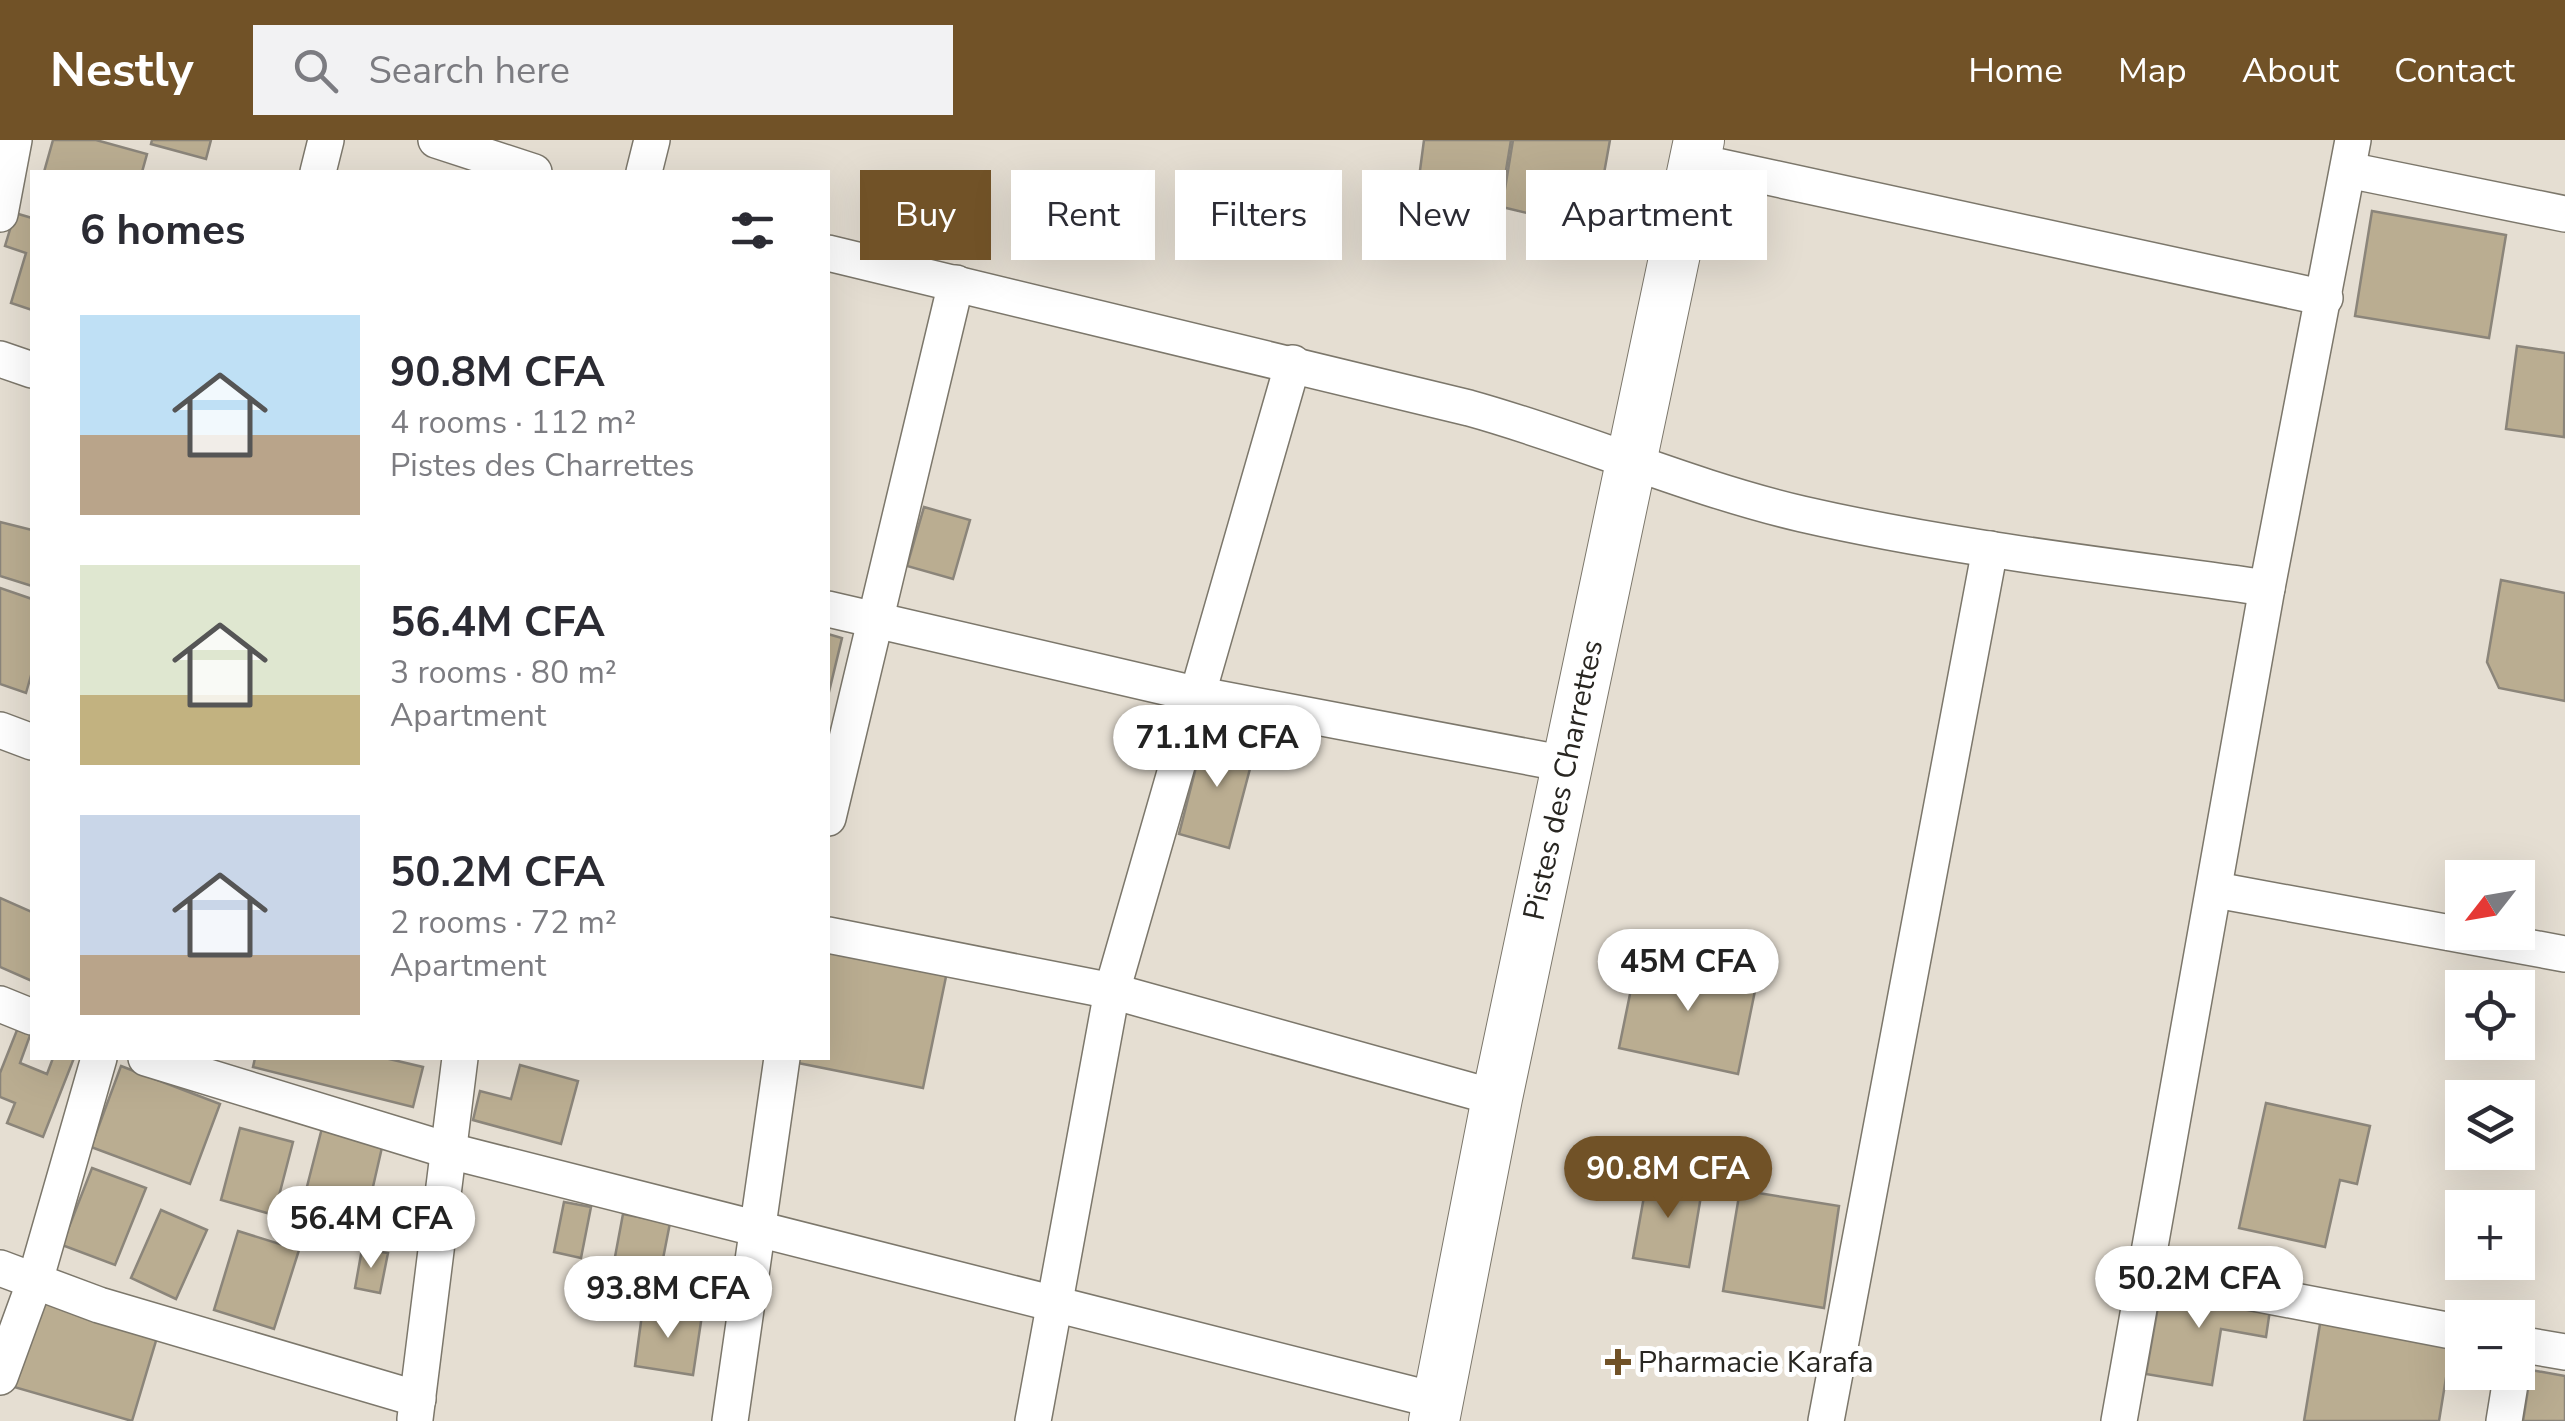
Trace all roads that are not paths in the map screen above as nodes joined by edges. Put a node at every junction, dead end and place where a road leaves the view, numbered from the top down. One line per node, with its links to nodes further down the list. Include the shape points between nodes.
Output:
1 (14, 140): 10 (street)
2 (326, 140): 7 (street)
3 (436, 140): 8 (street)
4 (652, 140): 9 (street)
5 (1696, 150): 14 (street); 18 (main road, Pistes des Charrettes)
6 (2351, 155): 11 (street); 14 (street)
7 (318, 170)
8 (528, 170)
9 (644, 170)
10 (0, 214)
11 (2565, 214)
12 (830, 252): 13 (street)
13 (956, 283): 16 (street); 22 (street)
14 (2325, 298): 20 (street)
15 (0, 359): 17 (street)
16 (1293, 363): 18 (street, via 1549,430); 23 (street)
17 (30, 369)
18 (1630, 464): 19 (street, via 1802,514); 26 (main road, Pistes des Charrettes)
19 (1990, 550): 20 (street); 54 (street)
20 (2267, 588): 28 (street)
21 (830, 609): 22 (street)
22 (877, 621): 23 (street); 27 (street)
23 (1196, 694): 26 (street); 31 (street)
24 (0, 730): 25 (street)
25 (30, 741)
26 (1566, 764): 38 (main road, Pistes des Charrettes)
27 (830, 810)
28 (2216, 890): 30 (street); 42 (street)
29 (830, 934): 31 (street)
30 (2565, 954)
31 (1112, 991): 38 (street); 44 (street)
32 (0, 1004): 33 (street)
33 (30, 1016)
34 (98, 1060): 43 (street)
35 (153, 1060): 39 (street)
36 (460, 1060): 39 (street)
37 (782, 1060): 40 (street)
38 (1496, 1098): 51 (main road, Pistes des Charrettes)
39 (450, 1150): 40 (street); 50 (street)
40 (759, 1232): 44 (street); 52 (street)
41 (0, 1268): 43 (street)
42 (2148, 1273): 45 (street); 55 (street)
43 (35, 1280): 48 (street); 50 (street)
44 (1052, 1303): 51 (street); 53 (street)
45 (2445, 1330)
46 (2535, 1347): 47 (street)
47 (2565, 1352)
48 (0, 1377)
49 (2509, 1390): 56 (street)
50 (416, 1410)
51 (1436, 1411)
52 (730, 1421)
53 (1033, 1421)
54 (1826, 1421)
55 (2119, 1421)
56 (2504, 1421)

